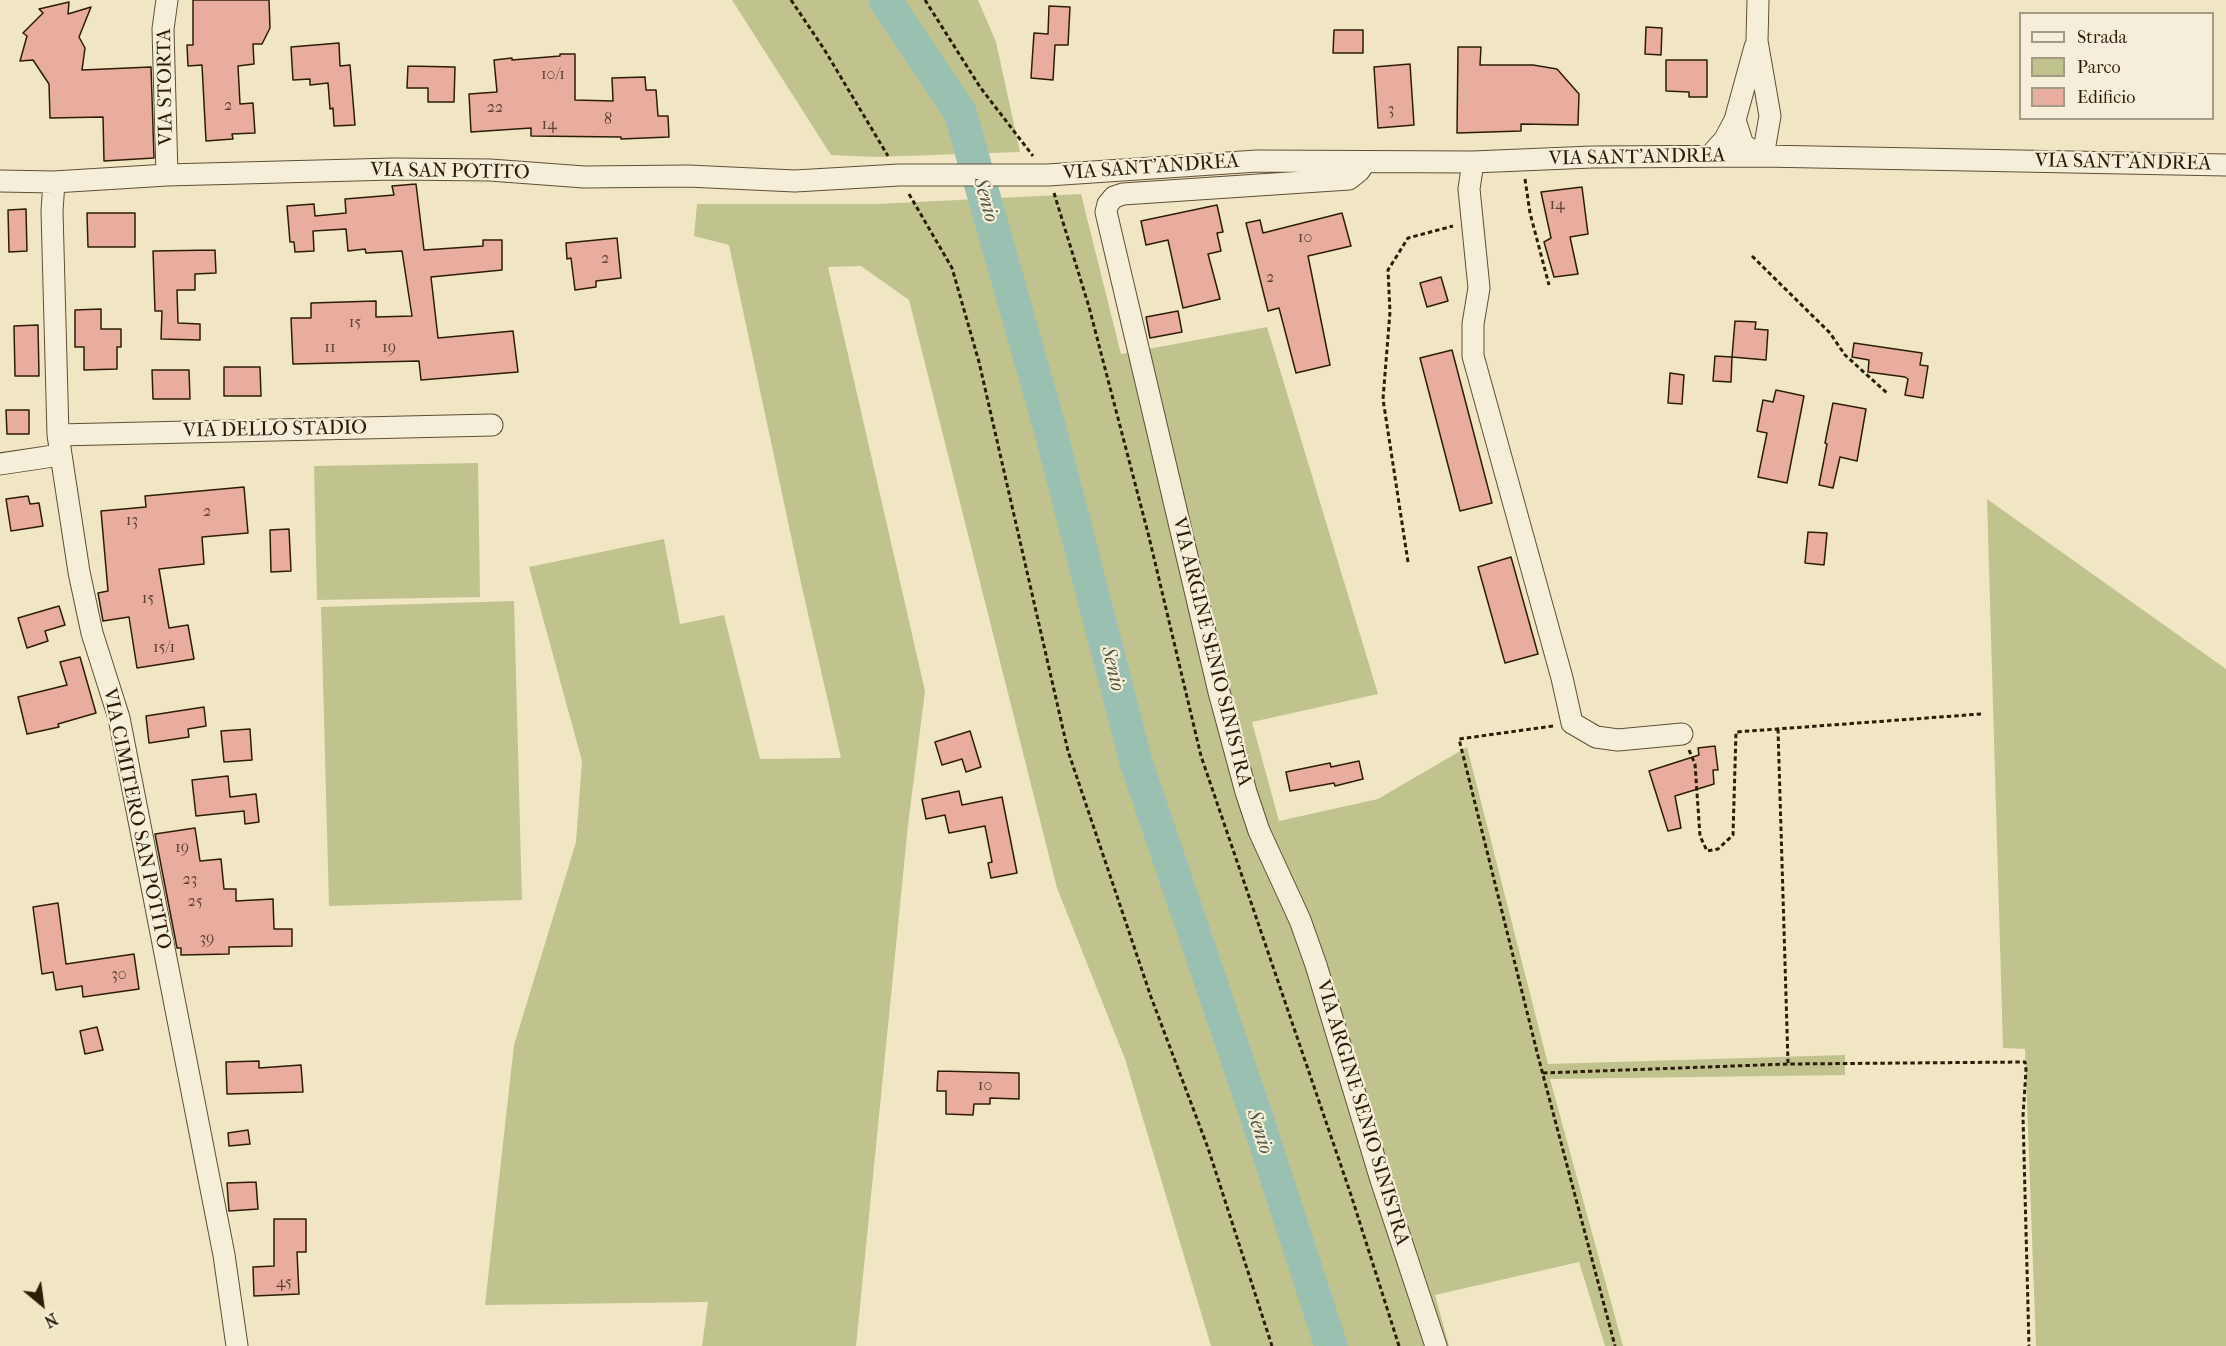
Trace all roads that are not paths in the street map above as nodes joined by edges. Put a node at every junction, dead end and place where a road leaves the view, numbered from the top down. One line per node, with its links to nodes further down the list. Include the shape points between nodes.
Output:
1 (167, 0): 12 (street, VIA STORTA, via 163,29)
2 (1758, 0): 3 (street)
3 (1757, 41): 4 (street); 5 (street)
4 (1770, 116): 7 (street); 8 (street, via 1784,141)
5 (1735, 120): 6 (street); 7 (street, via 1743,145)
6 (1710, 156): 7 (street, VIA SANT'ANDREA); 10 (street, VIA SANT'ANDREA)
7 (1763, 156): 8 (street, VIA SANT'ANDREA)
8 (1801, 158): 11 (street, VIA SANT'ANDREA)
9 (1365, 162): 10 (street, VIA SANT'ANDREA); 13 (street, VIA SANT'ANDREA, via 1257,161 1048,175); 21 (street, VIA ARGINE SENIO SINISTRA, via 1349,179 1123,194 1114,197 1106,212 1246,792 1316,965)
10 (1473, 162): 19 (street, via 1469,189 1479,288 1473,356 1572,723 1596,737 1618,740)
11 (2226, 165)
12 (167, 175): 13 (street, VIA SAN POTITO, via 490,170 584,177 795,181); 15 (street, VIA SAN POTITO)
13 (899, 175)
14 (0, 181): 15 (street, VIA SAN POTITO)
15 (54, 182): 17 (street, VIA CIMITERO SAN POTITO)
16 (492, 425): 17 (street, VIA DELLO STADIO)
17 (59, 445): 18 (street, VIA DELLO STADIO); 20 (street, VIA CIMITERO SAN POTITO, via 92,633 119,718 144,840 224,1255)
18 (0, 464)
19 (1682, 734)
20 (237, 1346)
21 (1436, 1346)

